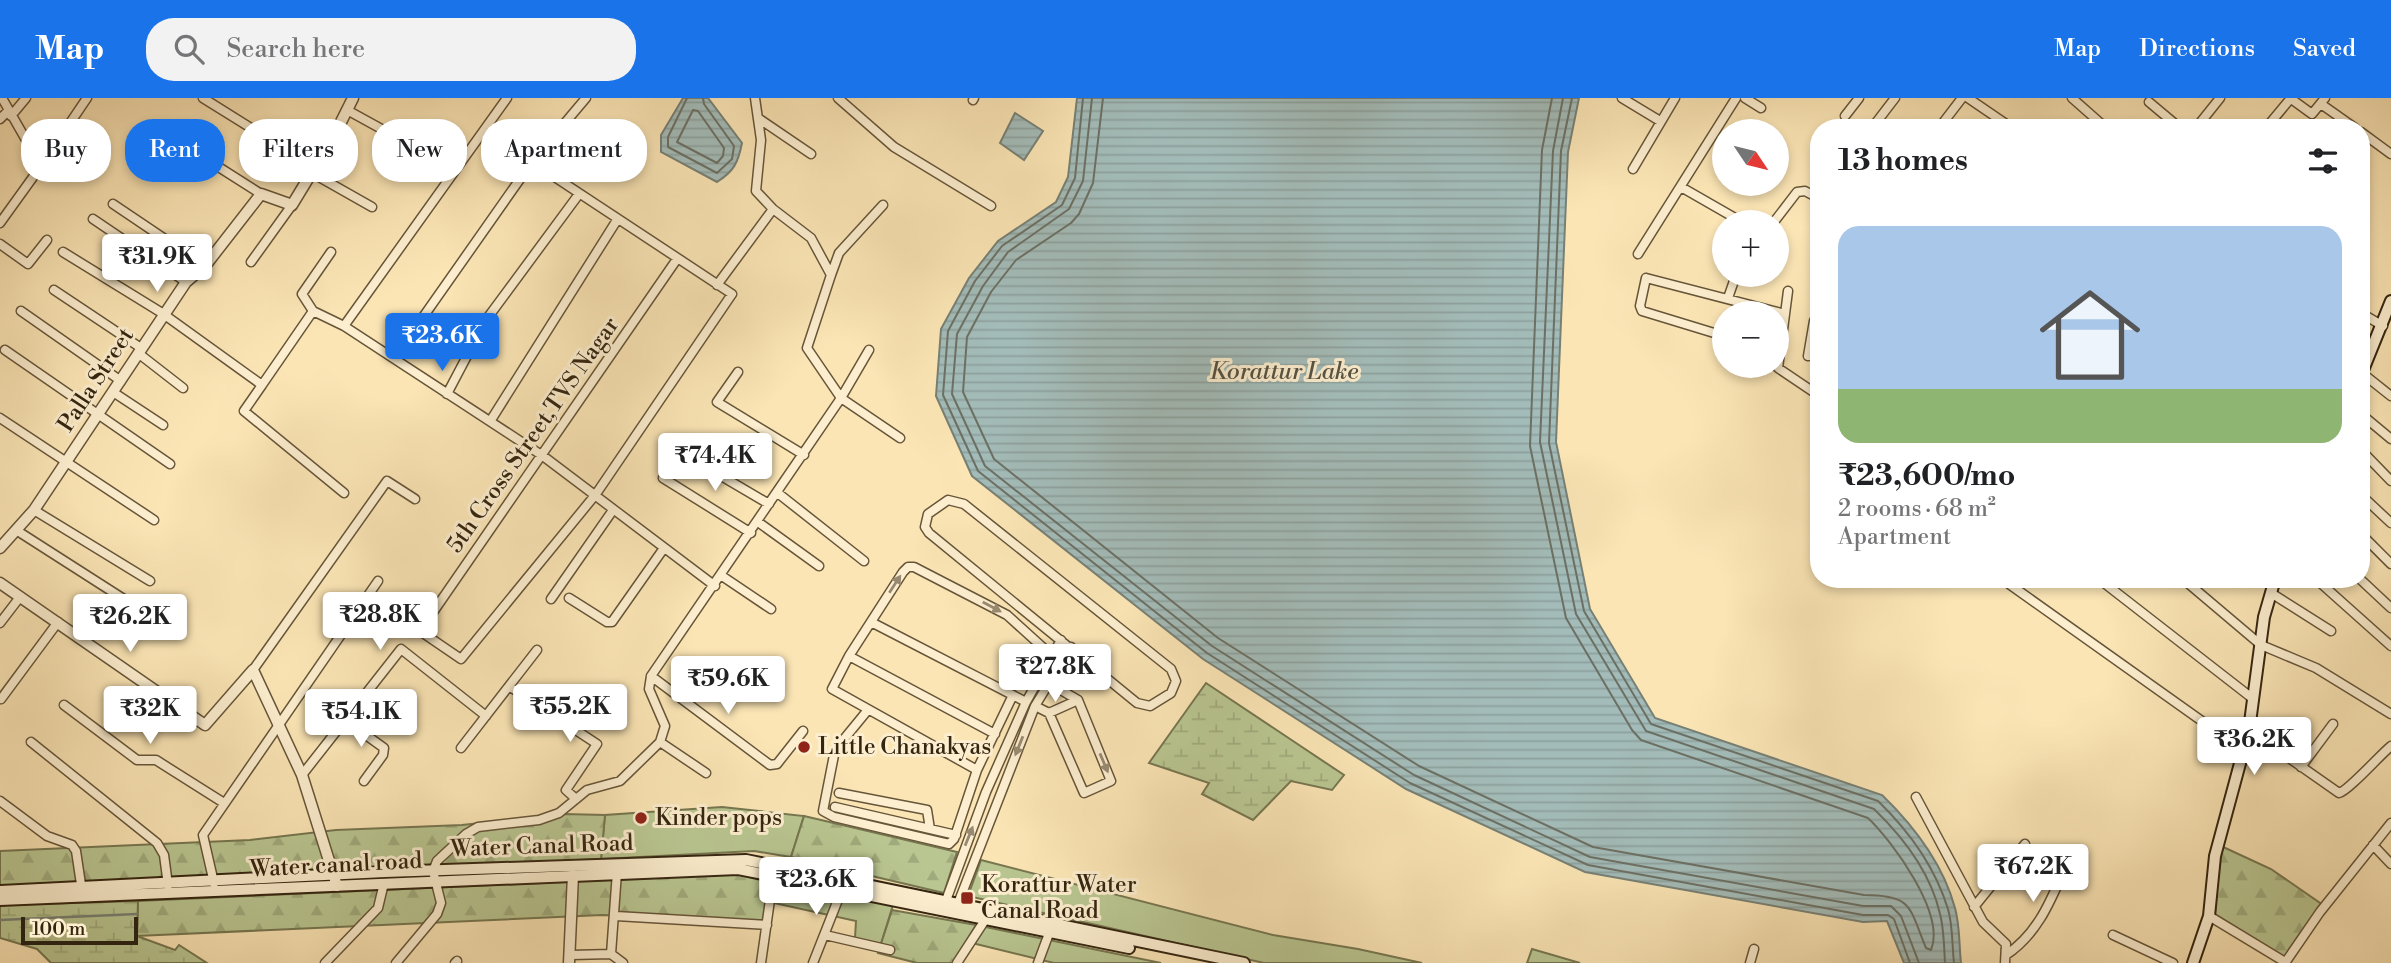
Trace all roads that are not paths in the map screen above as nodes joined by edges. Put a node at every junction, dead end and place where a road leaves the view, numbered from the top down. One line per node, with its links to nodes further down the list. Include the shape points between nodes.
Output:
1 (2, 98): 25 (street)
2 (26, 98): 25 (street)
3 (87, 98): 29 (street)
4 (203, 98): 41 (street)
5 (353, 98): 24 (street)
6 (507, 98): 91 (street)
7 (586, 98): 31 (street)
8 (755, 98): 27 (street)
9 (838, 98): 61 (street, via 894,147)
10 (1622, 98): 40 (street)
11 (1675, 98): 40 (street)
12 (1736, 98): 54 (street)
13 (1745, 98): 23 (street)
14 (1859, 98): 26 (street)
15 (1895, 98): 32 (street)
16 (1962, 98): 33 (street)
17 (1968, 98): 34 (street)
18 (2072, 98): 35 (street)
19 (2220, 98): 37 (street)
20 (2290, 98): 21 (street, via 2312,114); 38 (street)
21 (2323, 101): 39 (street)
22 (2149, 102): 36 (street)
23 (1761, 108)
24 (347, 110): 30 (street); 42 (street)
25 (9, 114): 28 (street); 43 (street)
26 (1845, 116)
27 (758, 118): 46 (street); 63 (street, via 757,191)
28 (0, 119)
29 (73, 119)
30 (342, 119)
31 (568, 119)
32 (1879, 119)
33 (1946, 119)
34 (1998, 119)
35 (2096, 119)
36 (2169, 119)
37 (2203, 119)
38 (2273, 119)
39 (2344, 119)
40 (1660, 121): 47 (street)
41 (239, 122)
42 (372, 124)
43 (21, 134)
44 (2370, 138): 45 (street)
45 (2391, 153)
46 (811, 154)
47 (1633, 169)
48 (225, 171): 55 (street)
49 (29, 182): 68 (street)
50 (306, 182): 59 (street)
51 (331, 182): 62 (street)
52 (518, 182): 100 (street)
53 (561, 182): 56 (street)
54 (1681, 187): 64 (street); 73 (street)
55 (261, 194): 59 (street); 76 (street, Palla Street)
56 (579, 194): 67 (street); 109 (street, via 486,320)
57 (1810, 194): 65 (street, via 1797,192)
58 (113, 204): 76 (street)
59 (292, 205): 75 (street)
60 (883, 205): 77 (street, via 839,253)
61 (991, 206)
62 (372, 207)
63 (773, 209): 77 (street, via 811,238); 79 (street)
64 (1721, 210)
65 (1783, 210)
66 (93, 219): 78 (street)
67 (617, 220): 74 (street); 114 (street)
68 (0, 223)
69 (47, 240): 70 (street, via 27,264)
70 (0, 244)
71 (63, 252): 89 (street)
72 (331, 252): 88 (street, via 303,294)
73 (1638, 254)
74 (677, 259): 79 (street); 120 (street, 5th Cross Street,TVS Nagar)
75 (251, 262)
76 (205, 266): 78 (street, Palla Street)
77 (831, 275): 111 (street, via 807,348)
78 (186, 282): 89 (street, Palla Street)
79 (718, 285): 128 (street, via 732,294)
80 (1732, 287): 83 (street)
81 (54, 290): 96 (street)
82 (1788, 291): 85 (street)
83 (1728, 298): 84 (street); 93 (street, via 1647,277 1640,306 1645,313)
84 (1739, 301)
85 (1787, 301)
86 (2391, 301): 92 (main road)
87 (21, 311): 103 (street)
88 (313, 311): 91 (street); 105 (street)
89 (162, 313): 96 (street, Palla Street); 105 (street)
90 (2370, 318): 92 (street)
91 (344, 326): 100 (street)
92 (2383, 326): 98 (main road)
93 (1712, 333)
94 (1810, 344): 99 (street)
95 (5, 350): 112 (street)
96 (139, 350): 103 (street, Palla Street); 106 (street)
97 (869, 350): 111 (street)
98 (2370, 354)
99 (1808, 356)
100 (395, 358): 109 (street)
101 (738, 372): 119 (street, via 717,402)
102 (1789, 377): 107 (street)
103 (121, 381): 108 (street, Palla Street)
104 (2370, 381): 110 (street)
105 (262, 385): 127 (street, via 244,411)
106 (183, 388)
107 (1810, 390)
108 (113, 392): 112 (street, Palla Street); 116 (street)
109 (447, 394): 114 (street)
110 (2391, 396)
111 (841, 398): 117 (street); 119 (street)
112 (96, 415): 122 (street, Palla Street); 123 (street)
113 (0, 418): 122 (street)
114 (491, 420): 120 (street)
115 (2370, 422): 118 (street)
116 (163, 425)
117 (900, 438)
118 (2391, 439)
119 (804, 455): 129 (street)
120 (543, 456): 128 (street); 128 (street, 5th Cross Street,TVS Nagar, via 420,631 461,659)
121 (2370, 459): 126 (street)
122 (66, 460): 133 (street, Palla Street); 135 (street)
123 (170, 464)
124 (701, 464): 132 (street)
125 (663, 478): 139 (street)
126 (2391, 481)
127 (344, 493)
128 (596, 494): 134 (street)
129 (779, 494): 132 (street); 143 (street)
130 (415, 499): 176 (street, via 387,481)
131 (2370, 503): 137 (street)
132 (769, 504): 136 (street)
133 (34, 510): 138 (street, Palla Street); 147 (street)
134 (613, 510): 142 (street); 160 (street)
135 (154, 520)
136 (758, 522): 139 (street); 145 (street)
137 (2391, 523)
138 (16, 530): 140 (street, Palla Street); 161 (street)
139 (751, 533): 146 (street)
140 (2, 543)
141 (2370, 543): 144 (street)
142 (664, 548): 150 (street); 159 (street, via 612,622)
143 (864, 561)
144 (2391, 564)
145 (819, 566)
146 (722, 576): 150 (street); 163 (street)
147 (150, 581)
148 (378, 582): 193 (street)
149 (0, 583): 158 (street)
150 (715, 586): 177 (street)
151 (2015, 588): 201 (street)
152 (2111, 588): 181 (street)
153 (2193, 588): 169 (street)
154 (2272, 588): 157 (main road)
155 (2326, 588): 170 (street)
156 (2370, 588): 162 (street)
157 (2271, 593): 167 (street); 169 (main road)
158 (19, 597): 164 (street); 166 (street)
159 (569, 598)
160 (551, 599)
161 (130, 603)
162 (2391, 608)
163 (771, 609)
164 (58, 622): 176 (street, via 205,725); 182 (street)
165 (871, 622): 173 (street, one-way to 173, via 903,572 914,568 1007,615); 174 (street); 180 (street)
166 (0, 623)
167 (2331, 631)
168 (1061, 640): 171 (street); 171 (street, via 929,533 925,527 928,514 948,499 964,504 1171,668 1176,681 1171,694 1150,706 1137,703); 173 (street)
169 (2261, 646): 181 (main road); 189 (street, via 2316,668)
170 (2391, 646)
171 (1071, 647): 175 (street)
172 (537, 650): 179 (street)
173 (1052, 654): 175 (street); 184 (street)
174 (849, 656): 187 (street, via 832,689); 196 (street)
175 (1060, 663): 178 (street)
176 (253, 670): 193 (street)
177 (651, 676): 195 (street, via 770,765 777,764); 198 (street, via 649,689 665,726)
178 (1047, 682): 183 (street); 186 (street)
179 (509, 686): 190 (street); 212 (street, via 597,744 566,790)
180 (1013, 695): 184 (street); 196 (street)
181 (2252, 698): 194 (main road)
182 (1, 699)
183 (1078, 700): 188 (street); 188 (street, one-way to 188, via 1111,781 1084,793)
184 (1026, 702): 208 (street)
185 (64, 705): 214 (street, via 137,760 156,760)
186 (1035, 706): 188 (street); 210 (street, one-way to 210)
187 (867, 711): 203 (street); 218 (street, via 835,750 823,811 949,844)
188 (1049, 713)
189 (2391, 713)
190 (486, 716): 191 (street, via 401,649); 200 (street)
191 (345, 720): 205 (street); 206 (street, via 384,748)
192 (2333, 724): 202 (street)
193 (279, 727): 205 (street); 214 (street)
194 (2249, 730): 201 (main road); 202 (street)
195 (803, 731)
196 (995, 734): 203 (street)
197 (31, 742): 229 (street, via 157,843 164,855)
198 (660, 742): 204 (street); 212 (street, via 620,781 587,790)
199 (2391, 746): 202 (street, via 2343,793)
200 (461, 748)
201 (2244, 751): 239 (main road, via 2215,856)
202 (2301, 767)
203 (977, 770): 207 (street)
204 (706, 773)
205 (302, 775): 227 (street)
206 (364, 781)
207 (971, 788): 208 (street); 218 (street)
208 (986, 792): 210 (street); 235 (street, one-way to 208)
209 (839, 793): 217 (street, via 927,810)
210 (998, 797): 237 (street)
211 (1916, 797): 236 (street)
212 (576, 799): 225 (street, via 559,813 539,820 478,827 437,861)
213 (0, 801): 233 (street, via 47,836 72,845)
214 (224, 803): 231 (street, via 203,835)
215 (835, 807): 217 (street)
216 (2391, 823): 220 (street)
217 (929, 829): 218 (street)
218 (956, 835)
219 (2025, 844): 236 (street)
220 (2374, 845): 222 (street); 250 (street)
221 (2068, 861): 249 (street, via 2038,926)
222 (2391, 864)
223 (775, 869): 224 (main road, Water canal road); 225 (main road, Water Canal Road, via 746,860 714,860); 230 (main road, Water canal road); 241 (street)
224 (617, 872): 226 (main road, Water canal road); 238 (street)
225 (434, 876): 226 (main road, Water canal road); 227 (main road, Water Canal Road); 228 (main road, Water canal road); 252 (street, via 441,903 438,914)
226 (573, 876): 248 (street)
227 (336, 881): 228 (main road, Water canal road); 231 (main road, Water Canal Road)
228 (384, 883): 251 (street, via 378,908)
229 (167, 885): 231 (main road, Water Canal Road); 233 (main road, Water Canal Road)
230 (844, 885): 235 (main road, Water canal road); 243 (street)
231 (215, 888): 233 (main road)
232 (0, 891): 233 (main road, Water Canal Road)
233 (83, 893): 234 (main road)
234 (0, 900)
235 (944, 906): 237 (main road)
236 (1974, 907): 249 (street, via 1987,928 2006,944)
237 (956, 909): 240 (main road); 242 (main road)
238 (616, 916): 241 (street); 247 (street)
239 (2209, 916): 250 (street); 262 (main road)
240 (985, 920): 242 (main road); 256 (street)
241 (767, 925): 254 (street)
242 (1051, 929): 257 (street); 258 (main road); 259 (main road)
243 (825, 935): 246 (street); 255 (street)
244 (2113, 935): 261 (street)
245 (1754, 949): 260 (street)
246 (890, 950)
247 (611, 954): 248 (street); 253 (street)
248 (570, 959)
249 (2006, 959)
250 (2285, 962)
251 (325, 963)
252 (396, 963)
253 (623, 963)
254 (761, 963)
255 (813, 963)
256 (957, 963)
257 (1038, 963)
258 (1211, 963)
259 (1244, 963)
260 (1750, 963)
261 (2173, 963)
262 (2193, 963)

